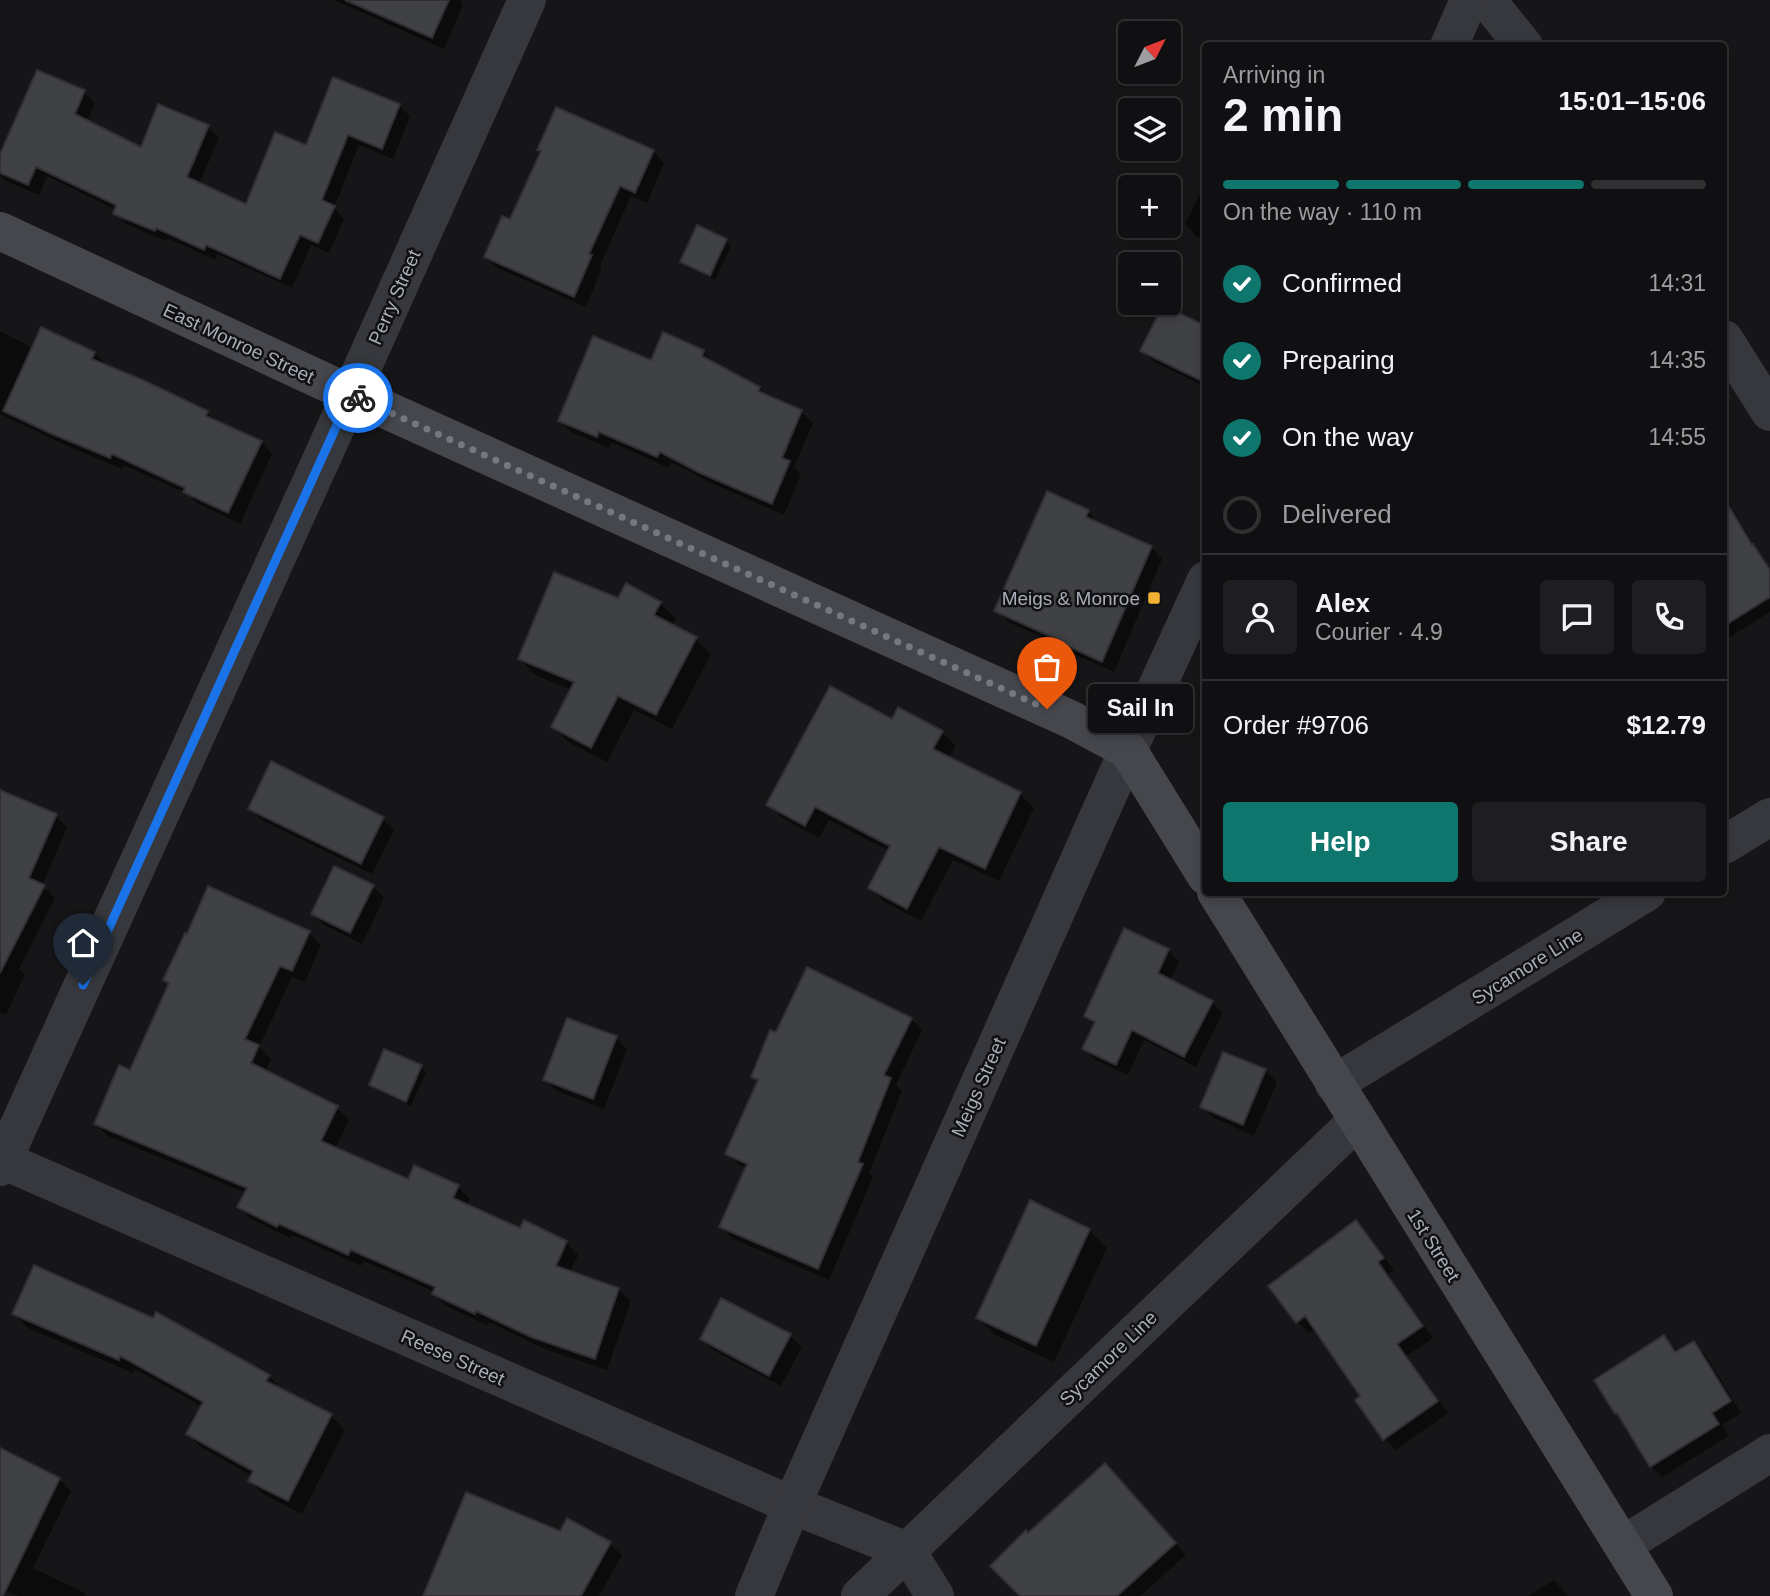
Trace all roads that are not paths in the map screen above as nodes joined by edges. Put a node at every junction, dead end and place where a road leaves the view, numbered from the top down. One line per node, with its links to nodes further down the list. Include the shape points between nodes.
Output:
1 (527, 0): 8 (street, Perry Street)
2 (1469, 0): 4 (street)
3 (1487, 0): 5 (street)
4 (1451, 42)
5 (1521, 42)
6 (0, 232): 8 (main road, East Monroe Street)
7 (1727, 344): 9 (street)
8 (351, 394): 11 (main road, East Monroe Street, via 1060,714); 19 (street, Perry Street)
9 (1770, 412)
10 (1202, 589): 11 (street, Meigs Street)
11 (1128, 750): 14 (main road); 21 (street, Meigs Street)
12 (1770, 817): 13 (street)
13 (1727, 843)
14 (1202, 870)
15 (1218, 896): 17 (main road, 1st Street)
16 (1640, 896): 17 (street, Sycamore Line)
17 (1334, 1084): 18 (main road, 1st Street)
18 (1357, 1121): 22 (main road, 1st Street); 23 (street, Sycamore Line)
19 (1, 1162): 21 (street, Reese Street)
20 (1770, 1453): 22 (street)
21 (792, 1505): 23 (street, Reese Street); 24 (street, Meigs Street)
22 (1623, 1545): 27 (main road, 1st Street)
23 (907, 1551): 25 (street, Sycamore Line); 26 (street)
24 (754, 1596)
25 (860, 1596)
26 (935, 1596)
27 (1654, 1596)

